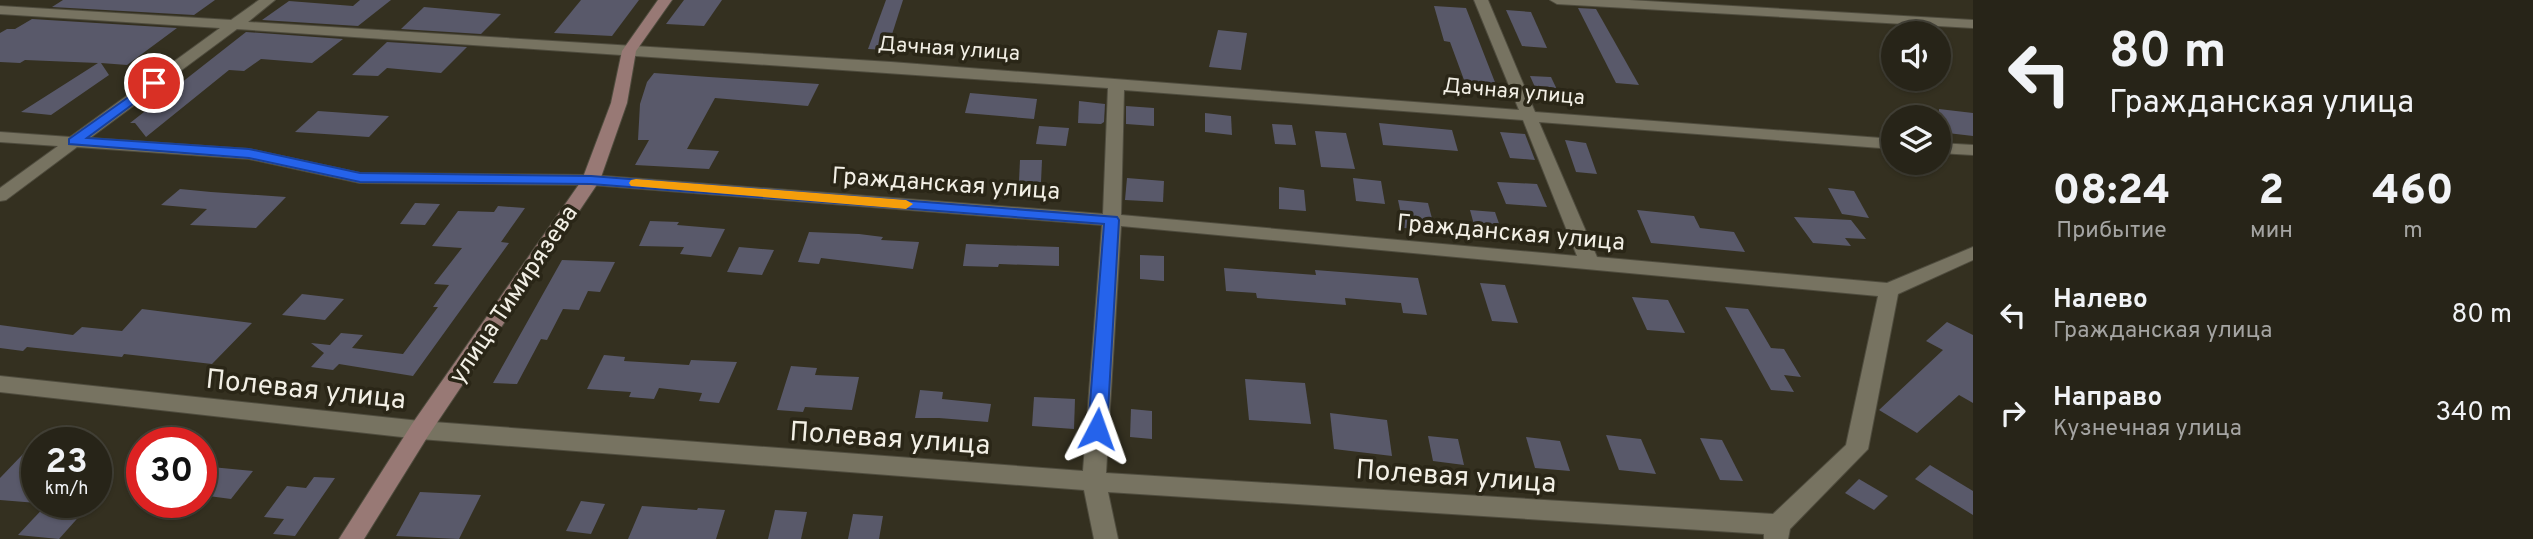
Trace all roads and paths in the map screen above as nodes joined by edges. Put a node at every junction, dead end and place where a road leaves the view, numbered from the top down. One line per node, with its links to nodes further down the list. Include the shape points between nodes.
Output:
1 (268, 0): 8 (street)
2 (665, 0): 10 (main road, улица Тимирязева)
3 (1481, 0): 12 (street)
4 (1557, 0): 7 (street)
5 (1748, 0): 7 (street)
6 (0, 10): 8 (street, Дачная улица)
7 (1758, 12): 9 (street)
8 (234, 24): 10 (street, Дачная улица); 14 (street)
9 (1973, 24)
10 (629, 51): 11 (street, Дачная улица); 18 (main road, улица Тимирязева, via 619,103)
11 (1116, 83): 12 (street, Дачная улица); 20 (street)
12 (1528, 115): 15 (street, Дачная улица); 22 (street)
13 (0, 137): 14 (street, Гражданская улица)
14 (74, 142): 18 (street, Гражданская улица, via 249,154 360,178); 19 (street)
15 (1881, 143)
16 (1951, 149): 17 (street)
17 (1973, 150)
18 (591, 180): 20 (street, Гражданская улица); 25 (main road, улица Тимирязева)
19 (0, 196)
20 (1112, 220): 22 (street, Гражданская улица); 26 (street)
21 (1973, 253): 23 (street)
22 (1590, 264): 23 (street, Гражданская улица)
23 (1889, 290): 27 (street, via 1857,449)
24 (0, 384): 25 (street, Полевая улица)
25 (420, 430): 26 (street, Полевая улица); 28 (main road, улица Тимирязева)
26 (1094, 482): 27 (street, Полевая улица); 29 (street)
27 (1777, 532)
28 (351, 539)
29 (1106, 539)

